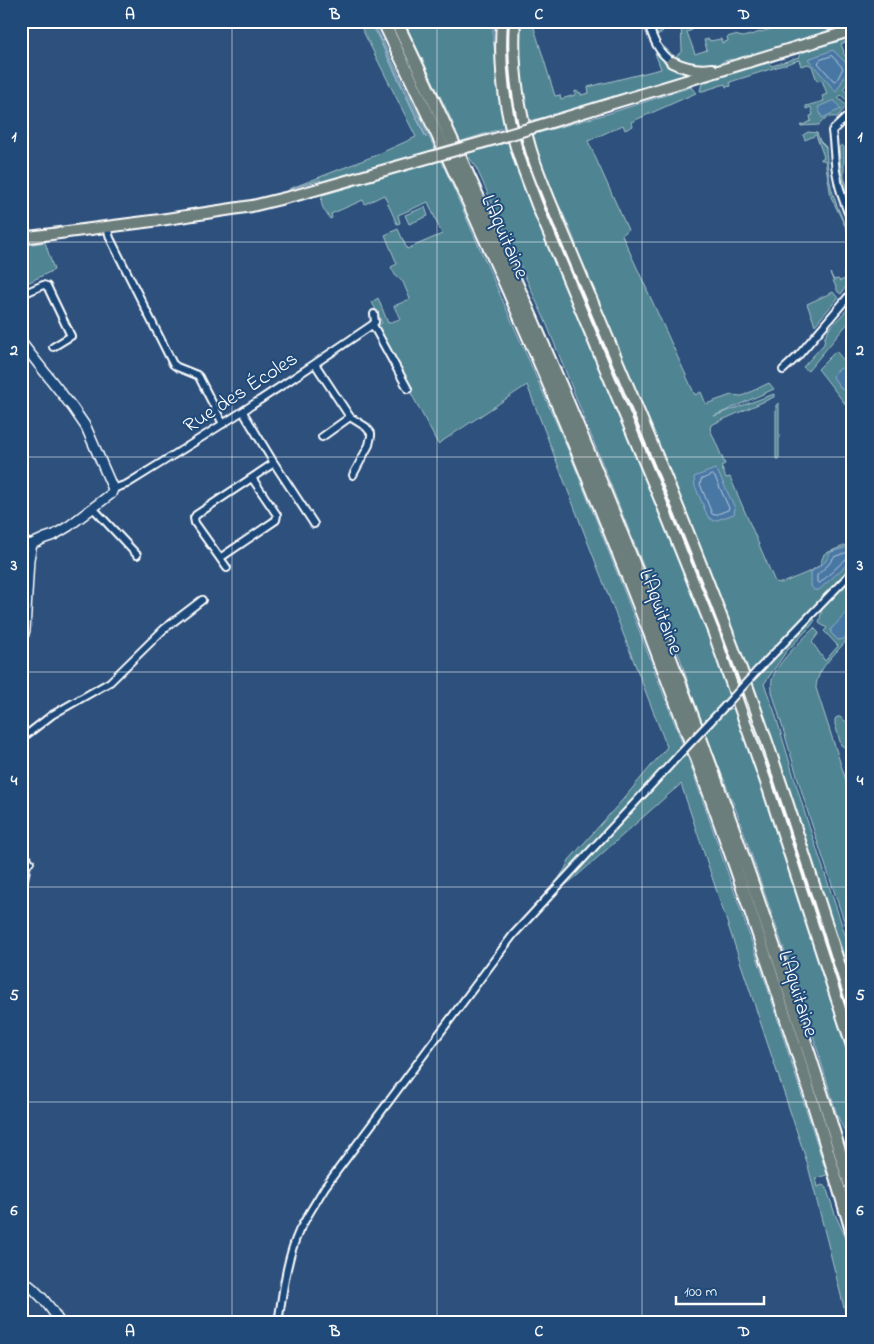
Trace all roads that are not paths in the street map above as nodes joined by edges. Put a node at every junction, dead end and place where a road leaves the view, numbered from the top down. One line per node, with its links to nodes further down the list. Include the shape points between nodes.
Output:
1 (383, 21): 46 (highway, L'Aquitaine, via 508,293 640,610 754,926)
2 (396, 21): 45 (highway, L'Aquitaine, via 512,272 644,589 760,905)
3 (502, 21): 44 (main road, via 504,84 520,158 713,631)
4 (515, 21): 43 (main road, via 517,84 532,154 723,621 758,716)
5 (647, 21): 7 (street, via 654,43)
6 (851, 29): 8 (main road)
7 (672, 62): 8 (main road, via 690,69)
8 (726, 69): 11 (main road, bridge, via 498,138 261,204)
9 (853, 111): 10 (street, via 832,131 838,183)
10 (853, 224)
11 (107, 227): 12 (main road); 24 (street, via 173,364 199,377)
12 (21, 238)
13 (853, 290): 20 (street)
14 (21, 295): 18 (street, via 47,286 71,336)
15 (374, 314): 16 (street)
16 (373, 324): 19 (street, Rue des Écoles); 21 (street)
17 (21, 342): 29 (street, via 86,427)
18 (53, 347)
19 (315, 364): 22 (street, Rue des Écoles); 23 (street)
20 (783, 370)
21 (408, 388)
22 (243, 412): 24 (street, Rue des Écoles); 26 (street)
23 (350, 417): 25 (street); 27 (street, via 366,426 371,436)
24 (223, 424): 29 (street, Rue des Écoles, via 128,484)
25 (322, 437)
26 (274, 463): 28 (street); 31 (street)
27 (353, 475)
28 (252, 478): 35 (street, via 277,516 276,520); 35 (street, via 194,518)
29 (113, 489): 30 (street)
30 (93, 508): 33 (street, via 54,535); 34 (street)
31 (314, 524)
32 (21, 540): 33 (street)
33 (32, 544): 39 (street)
34 (137, 555)
35 (220, 558): 36 (street)
36 (227, 568)
37 (853, 572): 49 (street, bridge, via 513,935 311,1210 293,1247)
38 (202, 600): 40 (street, via 164,629 110,682 52,715)
39 (21, 645)
40 (21, 739)
41 (21, 854): 42 (street, via 30,861)
42 (21, 894)
43 (853, 1006)
44 (853, 1049)
45 (853, 1195)
46 (853, 1236)
47 (21, 1279): 48 (street, via 47,1302)
48 (60, 1323)
49 (278, 1323)

